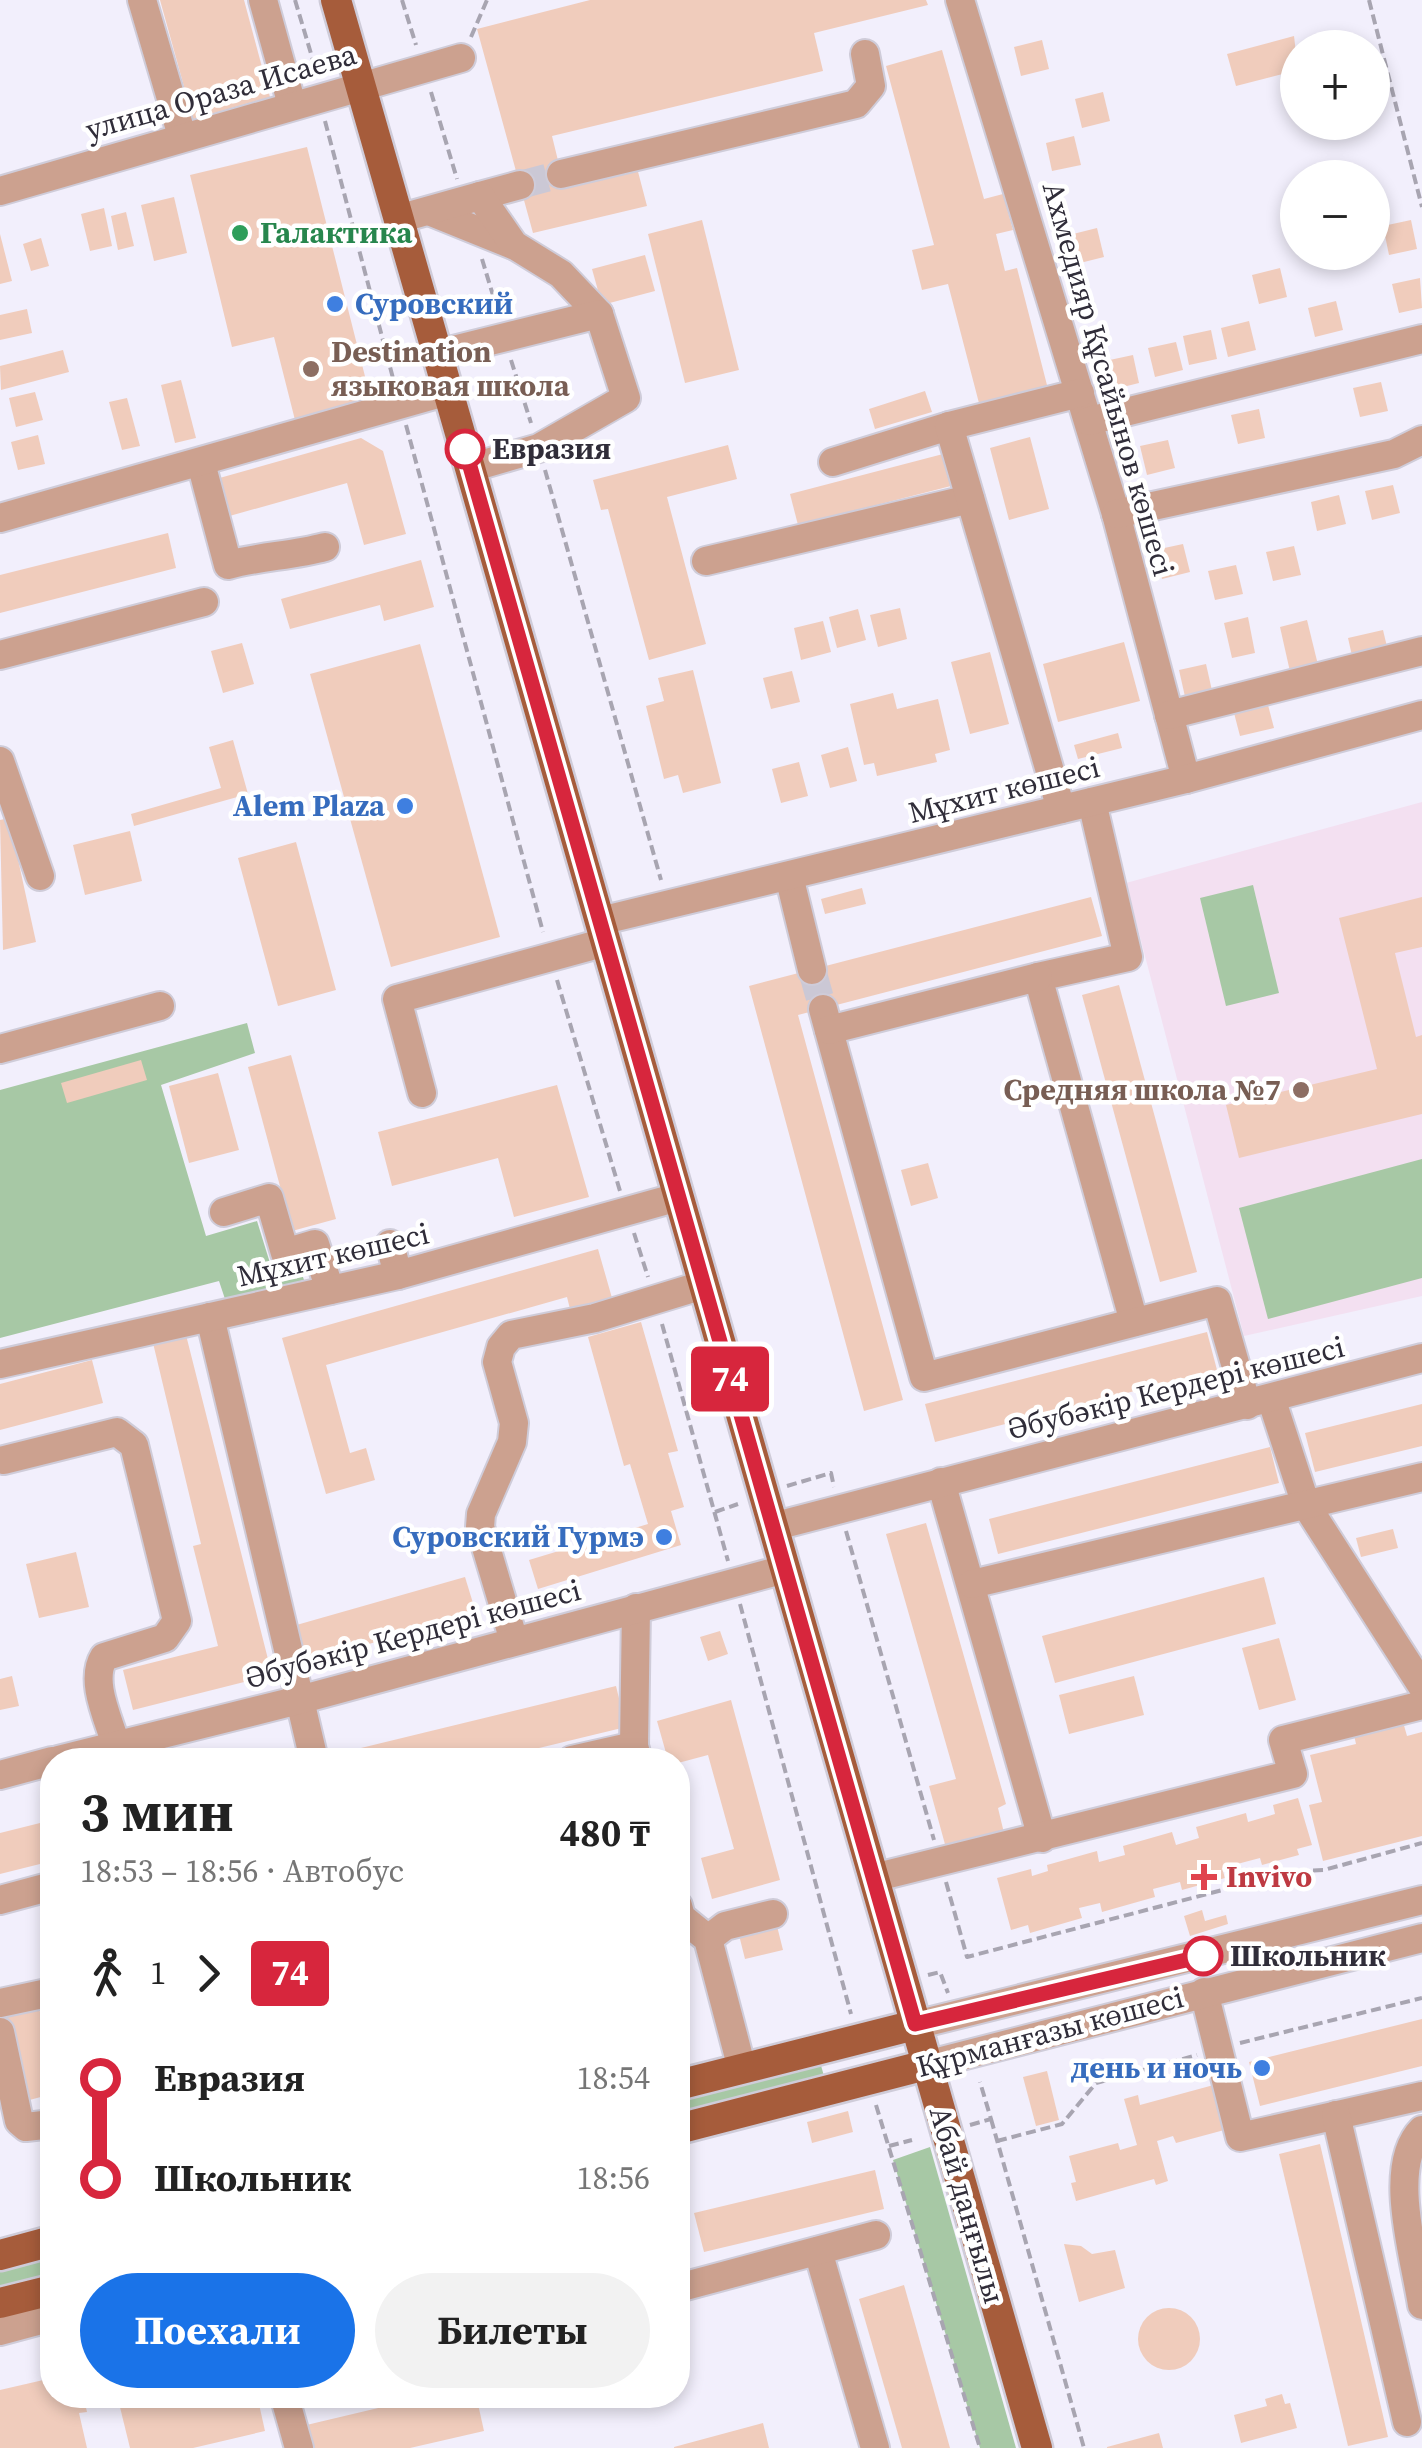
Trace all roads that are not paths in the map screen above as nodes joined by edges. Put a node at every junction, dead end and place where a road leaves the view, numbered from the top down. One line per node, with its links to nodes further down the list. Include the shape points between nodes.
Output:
1 (142, 0): 9 (street)
2 (263, 0): 8 (street)
3 (336, 0): 7 (main road, Абай даңғылы)
4 (960, 0): 21 (street, Ахмедияр Құсайынов көшесі)
5 (864, 54): 10 (street, via 871,86 856,104)
6 (461, 58): 7 (street, улица Ораза Исаева)
7 (360, 86): 8 (street, улица Ораза Исаева); 15 (main road, Абай даңғылы)
8 (292, 106): 9 (street, улица Ораза Исаева)
9 (182, 136): 12 (street, улица Ораза Исаева)
10 (561, 174)
11 (520, 185): 13 (street)
12 (0, 191)
13 (480, 196): 14 (street); 16 (street)
14 (429, 211): 15 (street); 16 (street)
15 (398, 219): 19 (main road, Абай даңғылы)
16 (514, 246): 17 (street, via 561,274)
17 (599, 314): 19 (street); 27 (street, via 626,398 539,448)
18 (1422, 339): 22 (street)
19 (437, 354): 20 (main road, Абай даңғылы)
20 (448, 391): 26 (street); 27 (main road, Абай даңғылы)
21 (1080, 393): 22 (street, Ахмедияр Құсайынов көшесі); 23 (street)
22 (1089, 421): 29 (street, Ахмедияр Құсайынов көшесі)
23 (949, 426): 25 (street); 28 (street)
24 (1422, 440): 29 (street, via 1394,454)
25 (833, 462)
26 (201, 463): 30 (street); 31 (street, via 228,565)
27 (470, 468): 44 (main road, Абай даңғылы)
28 (970, 499): 32 (street); 41 (street)
29 (1116, 514): 36 (street, Ахмедияр Құсайынов көшесі)
30 (0, 518)
31 (325, 547)
32 (706, 561)
33 (204, 602): 35 (street)
34 (1422, 650): 36 (street)
35 (0, 655)
36 (1169, 715): 39 (street, Ахмедияр Құсайынов көшесі)
37 (1422, 716): 39 (street, Мұхит көшесі)
38 (0, 761): 42 (street)
39 (1186, 779): 40 (street, Мұхит көшесі)
40 (1092, 802): 41 (street, Мұхит көшесі); 46 (street, via 1128,957)
41 (1061, 810): 43 (street, Мұхит көшесі)
42 (40, 876)
43 (788, 876): 44 (street, Мұхит көшесі); 45 (street)
44 (602, 932): 49 (street, Мұхит көшесі, via 550,958 396,999); 50 (main road, Абай даңғылы)
45 (812, 970)
46 (1038, 978): 57 (street); 57 (street, via 826,1020 924,1376)
47 (160, 1006): 48 (street)
48 (0, 1049)
49 (422, 1093)
50 (678, 1197): 53 (street, Мұхит көшесі); 54 (main road, Абай даңғылы)
51 (224, 1212): 55 (street, via 269,1198 286,1253 315,1244)
52 (390, 1244): 53 (street)
53 (398, 1275): 55 (street, Мұхит көшесі)
54 (703, 1285): 65 (main road, Абай даңғылы); 69 (street, via 511,1335 501,1347 497,1362 514,1423 512,1442 480,1527)
55 (330, 1290): 56 (street, Мұхит көшесі)
56 (210, 1317): 59 (street, Мұхит көшесі); 71 (street)
57 (1134, 1322): 60 (street, via 1216,1301)
58 (1422, 1358): 60 (street, Әбубәкір Кердері көшесі)
59 (0, 1364)
60 (1259, 1401): 63 (street, Әбубәкір Кердері көшесі); 64 (street)
61 (4, 1460): 73 (street, via 117,1432 134,1444 177,1620 164,1638 100,1662 97,1677)
62 (1422, 1476): 64 (street)
63 (941, 1482): 65 (street, Әбубәкір Кердері көшесі); 67 (street)
64 (1306, 1505): 67 (street); 70 (street)
65 (772, 1526): 66 (main road, Абай даңғылы)
66 (785, 1569): 68 (street, Әбубәкір Кердері көшесі); 80 (main road, Абай даңғылы)
67 (972, 1584): 79 (street)
68 (636, 1608): 69 (street, Әбубәкір Кердері көшесі); 76 (street)
69 (514, 1642): 71 (street, Әбубәкір Кердері көшесі)
70 (1422, 1686)
71 (300, 1700): 73 (street, Әбубәкір Кердері көшесі); 75 (street)
72 (1422, 1705): 79 (street, via 1284,1740 1292,1774)
73 (116, 1745): 74 (street, Әбубәкір Кердері көшесі)
74 (105, 1748)
75 (311, 1748)
76 (636, 1748)
77 (40, 1765): 78 (street, Әбубәкір Кердері көшесі)
78 (0, 1775)
79 (1042, 1838): 80 (street)
80 (873, 1878): 91 (main road, Абай даңғылы)
81 (40, 1889): 82 (street)
82 (0, 1900)
83 (1422, 1900): 91 (street)
84 (774, 1914): 87 (street, via 726,1926)
85 (690, 1925): 87 (street)
86 (1422, 1938): 88 (street, Құрманғазы көшесі)
87 (708, 1939): 94 (street)
88 (1204, 1992): 93 (street, Құрманғазы көшесі); 97 (street, via 1240,2136)
89 (40, 1995): 90 (street)
90 (0, 2003)
91 (915, 2024): 93 (main road, Абай даңғылы); 94 (main road, Құрманғазы көшесі)
92 (0, 2032): 98 (street, via 19,2121)
93 (926, 2065): 99 (main road, Құрманғазы көшесі); 115 (main road, Абай даңғылы)
94 (742, 2069): 95 (main road, Құрманғазы көшесі)
95 (690, 2082)
96 (1422, 2096): 97 (street)
97 (1336, 2115): 112 (street)
98 (40, 2125)
99 (690, 2126)
100 (1422, 2130): 108 (street, via 1410,2144 1402,2176)
101 (876, 2235): 103 (street)
102 (40, 2245): 104 (main road)
103 (818, 2251): 105 (street); 114 (street)
104 (0, 2254)
105 (690, 2285)
106 (40, 2293): 107 (main road)
107 (0, 2303)
108 (1422, 2305)
109 (40, 2320): 110 (street)
110 (0, 2331)
111 (288, 2408): 113 (street)
112 (1406, 2422)
113 (299, 2448)
114 (875, 2448)
115 (1037, 2448)

